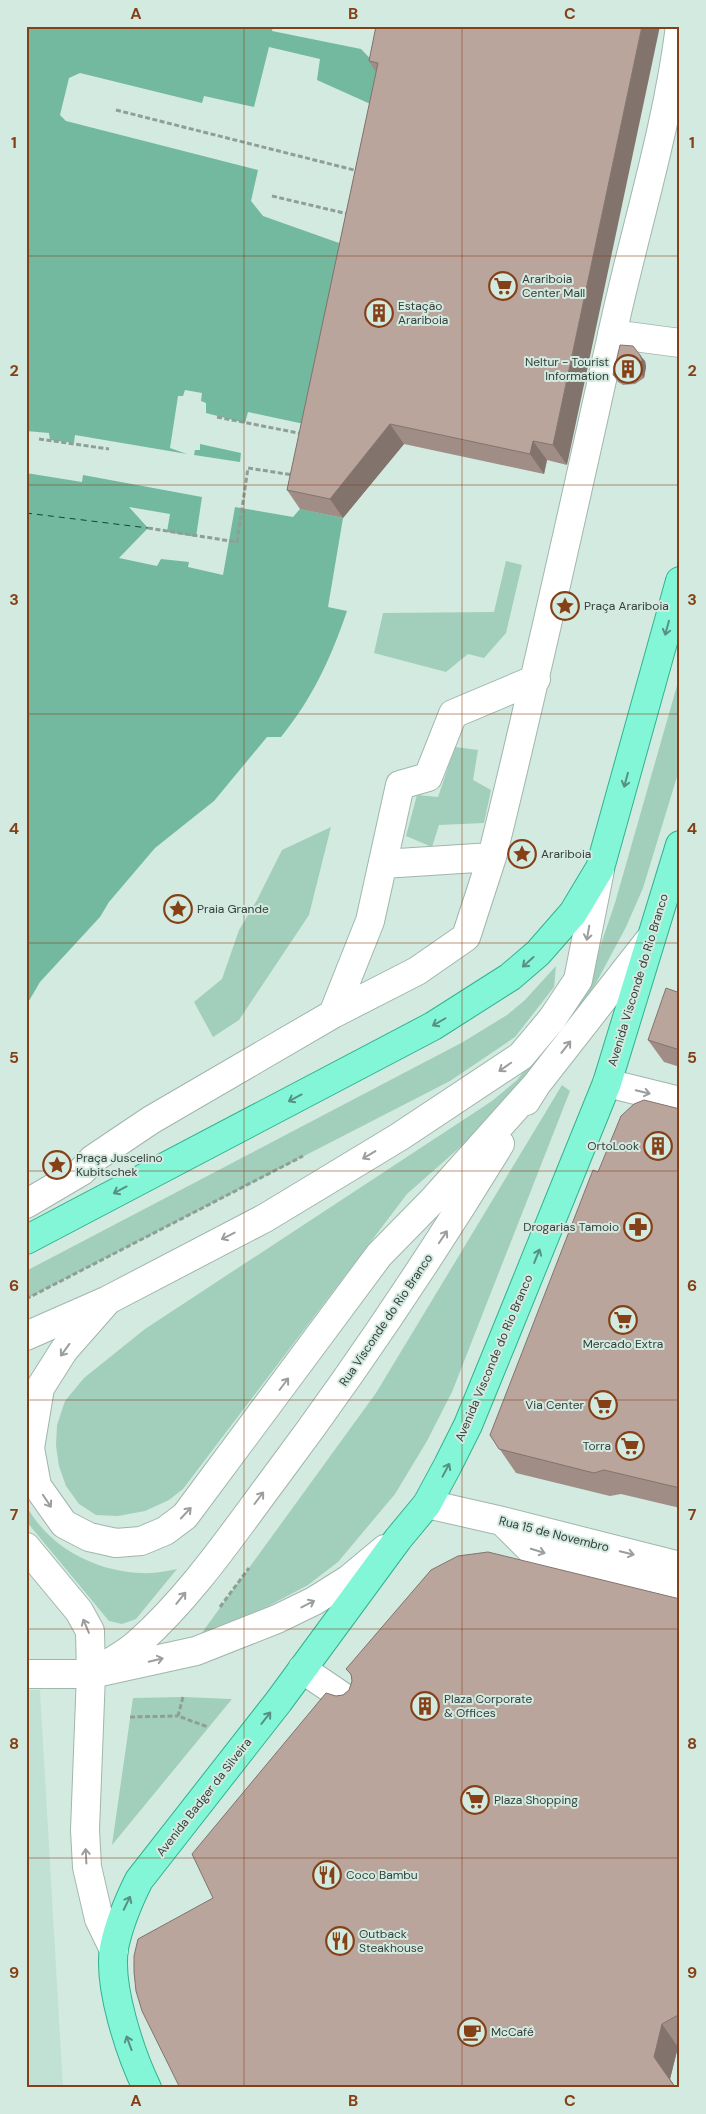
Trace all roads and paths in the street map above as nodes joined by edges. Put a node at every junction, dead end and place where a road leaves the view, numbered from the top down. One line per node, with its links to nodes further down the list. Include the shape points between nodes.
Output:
1 (664, 26): 2 (street)
2 (680, 28): 7 (street, via 654,167)
3 (116, 110): 4 (path)
4 (365, 173)
5 (272, 196): 6 (path)
6 (357, 216)
7 (612, 334): 8 (street); 16 (street)
8 (680, 343)
9 (217, 417): 10 (path)
10 (304, 434)
11 (39, 438): 12 (path)
12 (109, 448)
13 (296, 476): 14 (path, via 248,468 237,542)
14 (148, 528)
15 (680, 581): 20 (main road, one-way to 20)
16 (536, 678): 18 (street); 19 (street, via 453,714 428,776 400,785)
17 (680, 845): 21 (main road, Avenida Visconde do Rio Branco)
18 (492, 857): 19 (street); 22 (street, via 466,937 417,971)
19 (382, 864): 22 (street, via 370,921)
20 (600, 868): 28 (main road, one-way to 28, via 573,913 510,978 433,1026); 30 (street, one-way to 30, via 578,980 552,1019 521,1056 399,1137 265,1218)
21 (650, 939): 23 (main road, Avenida Visconde do Rio Branco); 24 (street, Rua Visconde do Rio Branco, one-way to 21)
22 (333, 1014): 27 (street, via 130,1135 93,1159 82,1171)
23 (607, 1082): 25 (street, one-way to 25); 32 (main road, Avenida Visconde do Rio Branco, one-way to 23, via 468,1425)
24 (536, 1085): 30 (street, one-way to 24, via 64,1350 40,1388 30,1448 37,1486 64,1524 89,1536 116,1543 141,1541 165,1531 185,1516 379,1255); 40 (street, Rua Visconde do Rio Branco, one-way to 24, via 137,1644 168,1614 235,1530 320,1417 401,1299 449,1228)
25 (680, 1101)
26 (308, 1154): 29 (path)
27 (26, 1204)
28 (26, 1240)
29 (26, 1299)
30 (108, 1300): 31 (street)
31 (26, 1336)
32 (427, 1504): 33 (street, Rua 15 de Novembro); 34 (main road, Avenida Visconde do Rio Branco)
33 (502, 1520): 36 (street, Rua 15 de Novembro, one-way to 36); 37 (street, one-way to 37, via 531,1550)
34 (398, 1539): 38 (main road, Avenida Badger da Silveira); 40 (street, Avenida Visconde do Rio Branco, one-way to 34, via 196,1651 277,1619 349,1579)
35 (26, 1547): 40 (street, one-way to 35, via 90,1631 79,1611)
36 (680, 1566)
37 (680, 1588)
38 (302, 1669): 42 (street); 46 (main road, Avenida Badger da Silveira, one-way to 38, via 124,1911 139,1880)
39 (26, 1674): 40 (street, Avenida Visconde do Rio Branco)
40 (91, 1674): 46 (street, one-way to 40, via 99,1919 87,1867 85,1830)
41 (183, 1697): 43 (path)
42 (352, 1703)
43 (178, 1716): 44 (path); 45 (path)
44 (130, 1717)
45 (208, 1727)
46 (114, 1950): 47 (main road, Avenida Badger da Silveira, one-way to 46, via 126,2037 116,1993)
47 (147, 2088)

